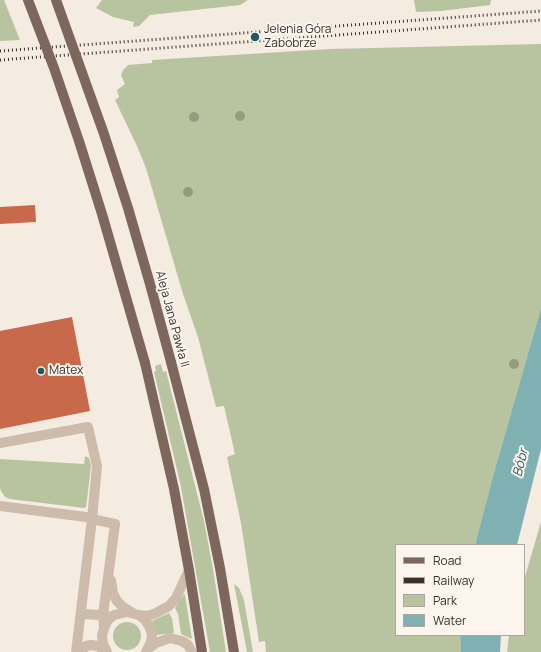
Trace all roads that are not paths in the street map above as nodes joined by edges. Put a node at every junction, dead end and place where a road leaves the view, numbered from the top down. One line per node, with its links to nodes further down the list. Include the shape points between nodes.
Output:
1 (28, 0): 7 (main road, bridge, via 79,141 145,363 174,489)
2 (56, 0): 17 (main road, Aleja Jana Pawła II, bridge, via 97,112 150,284 204,489)
3 (0, 444): 5 (lane, via 88,427 97,466)
4 (0, 506): 5 (lane)
5 (92, 519): 6 (lane, via 115,524); 8 (lane)
6 (111, 559): 9 (lane, via 113,593 124,607); 10 (lane)
7 (189, 570): 9 (lane, via 176,598 169,606 148,616); 16 (main road)
8 (81, 614): 10 (lane); 12 (lane)
9 (136, 614): 10 (lane, via 120,613); 11 (lane, via 145,620 152,634)
10 (107, 617): 14 (lane, via 102,636)
11 (147, 651): 15 (lane, via 156,643 170,638 182,641)
12 (76, 652)
13 (80, 652): 14 (lane, via 91,645)
14 (107, 652)
15 (192, 652)
16 (202, 652)
17 (234, 652)

